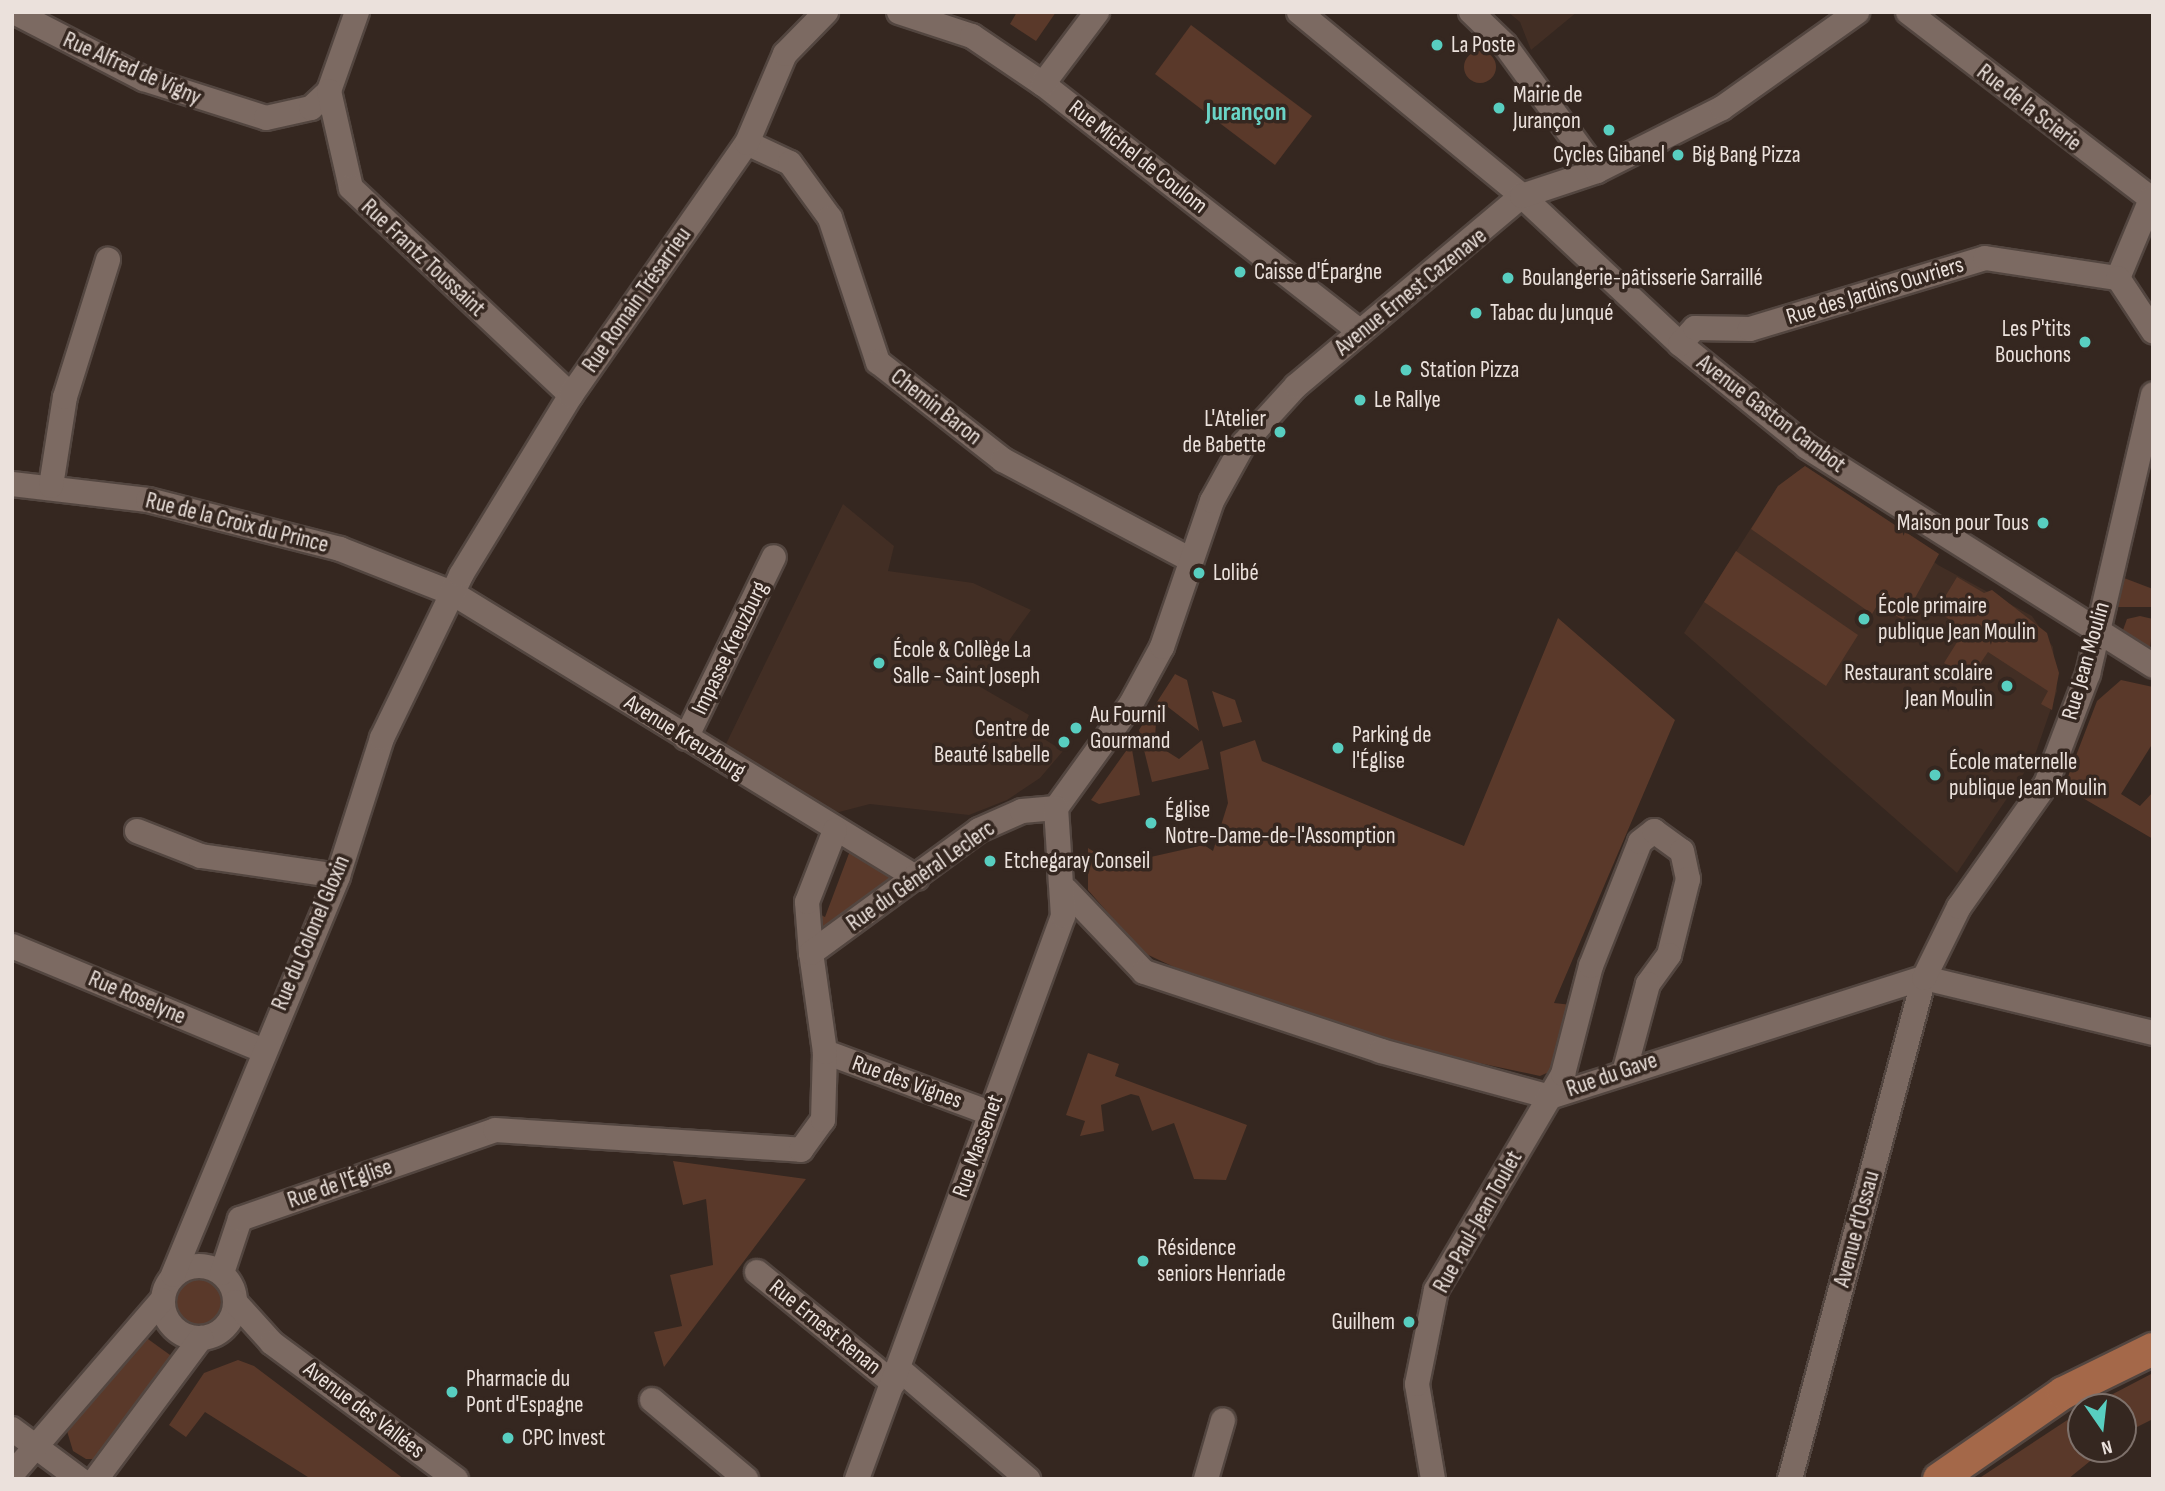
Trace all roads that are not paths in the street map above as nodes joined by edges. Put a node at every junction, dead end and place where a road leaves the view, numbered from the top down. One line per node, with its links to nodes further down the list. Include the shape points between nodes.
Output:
1 (14, 12): 11 (street, Rue Alfred de Vigny, via 144,79 266,118 312,108)
2 (357, 12): 11 (street)
3 (825, 12): 12 (street, Rue Romain Trésarrieu, via 785,54)
4 (899, 12): 10 (street, Rue Michel de Coulom, via 972,36)
5 (1097, 12): 10 (street)
6 (1299, 12): 14 (street, Avenue Gaston Cambot)
7 (1471, 12): 13 (street, via 1505,45)
8 (1857, 12): 13 (street, via 1721,108)
9 (1908, 12): 15 (street, Rue de la Scierie)
10 (1043, 84): 18 (street, Rue Michel de Coulom)
11 (329, 90): 22 (street, Rue Frantz Toussaint, via 351,188)
12 (747, 142): 22 (street, Rue Romain Trésarrieu); 26 (street, Chemin Baron, via 789,163 830,218 878,362 1003,460)
13 (1597, 171): 14 (street)
14 (1522, 196): 18 (street, Avenue Ernest Cazenave, via 1491,228); 20 (street, Avenue Gaston Cambot)
15 (2152, 200): 17 (street)
16 (108, 260): 24 (street, via 65,397)
17 (2118, 278): 19 (street); 20 (street, Rue des Jardins Ouvriers, via 1985,258 1750,328 1695,328)
18 (1359, 331): 26 (street, Avenue Ernest Cazenave, via 1296,386 1244,443 1212,501)
19 (2153, 331)
20 (1680, 344): 28 (street, Avenue Gaston Cambot, via 1807,447)
21 (2153, 394): 28 (street, Rue Jean Moulin)
22 (571, 395): 27 (street, Rue Romain Trésarrieu)
23 (12, 484): 24 (street, Rue de la Croix du Prince)
24 (51, 486): 27 (street, Rue de la Croix du Prince, via 148,500 340,549)
25 (774, 557): 30 (street, Impasse Kreuzburg)
26 (1191, 560): 31 (street, via 1162,647 1130,704)
27 (454, 594): 30 (street, Avenue Kreuzburg); 34 (street, Rue du Colonel Gloxin, via 382,738)
28 (2094, 630): 29 (street, Avenue Gaston Cambot); 39 (street, Rue Jean Moulin, via 2088,674 2046,784 1959,906)
29 (2153, 666)
30 (686, 738): 32 (street, Avenue Kreuzburg)
31 (1056, 808): 35 (street, Rue du Général Leclerc, via 1022,811 979,830); 36 (street, Rue Massenet)
32 (835, 830): 35 (street, Avenue Kreuzburg); 38 (street, via 807,902)
33 (137, 831): 34 (street, via 201,856)
34 (338, 876): 41 (street, Rue du Colonel Gloxin)
35 (917, 878): 38 (street, Rue du Général Leclerc)
36 (1066, 890): 44 (street, Rue du Gave, via 1144,972 1381,1051); 45 (street, Rue Massenet, via 1063,916)
37 (12, 946): 41 (street, Rue Roselyne)
38 (811, 953): 42 (street)
39 (1924, 978): 40 (street); 43 (street, Rue du Gave); 69 (street, Avenue d'Ossau)
40 (2153, 1033)
41 (262, 1050): 48 (street, Rue du Colonel Gloxin)
42 (825, 1052): 45 (street, Rue des Vignes); 47 (street, Rue de l'Église, via 822,1120 801,1150 495,1130 240,1219)
43 (1625, 1069): 44 (street, Rue du Gave); 44 (street, Rue Paul-Jean Toulet, via 1648,984 1669,955 1688,879 1682,851 1654,831 1640,842 1591,966 1563,1074)
44 (1550, 1097): 68 (street, Rue Paul-Jean Toulet, via 1436,1290 1417,1384)
45 (990, 1113): 55 (street, Rue Massenet)
46 (757, 1272): 55 (street, Rue Ernest Renan)
47 (222, 1273): 48 (street, via 197,1265); 50 (street)
48 (173, 1275): 49 (street)
49 (162, 1300): 52 (street, via 169,1323); 59 (street, via 149,1308)
50 (235, 1302): 51 (street); 53 (street, Avenue des Vallées)
51 (225, 1327): 52 (street); 53 (street, Avenue des Vallées)
52 (201, 1338): 62 (street)
53 (272, 1343): 63 (street, Avenue des Vallées)
54 (2153, 1349): 70 (main road, via 2063,1393)
55 (896, 1376): 65 (street, Rue Massenet); 66 (street, Rue Ernest Renan)
56 (652, 1400): 64 (street)
57 (1223, 1420): 67 (street)
58 (12, 1429): 59 (street)
59 (39, 1444): 60 (street); 61 (street, via 51,1463)
60 (12, 1474)
61 (77, 1479)
62 (96, 1479)
63 (456, 1479)
64 (746, 1479)
65 (857, 1479)
66 (1028, 1479)
67 (1206, 1479)
68 (1433, 1479)
69 (1790, 1479)
70 (1939, 1479)

